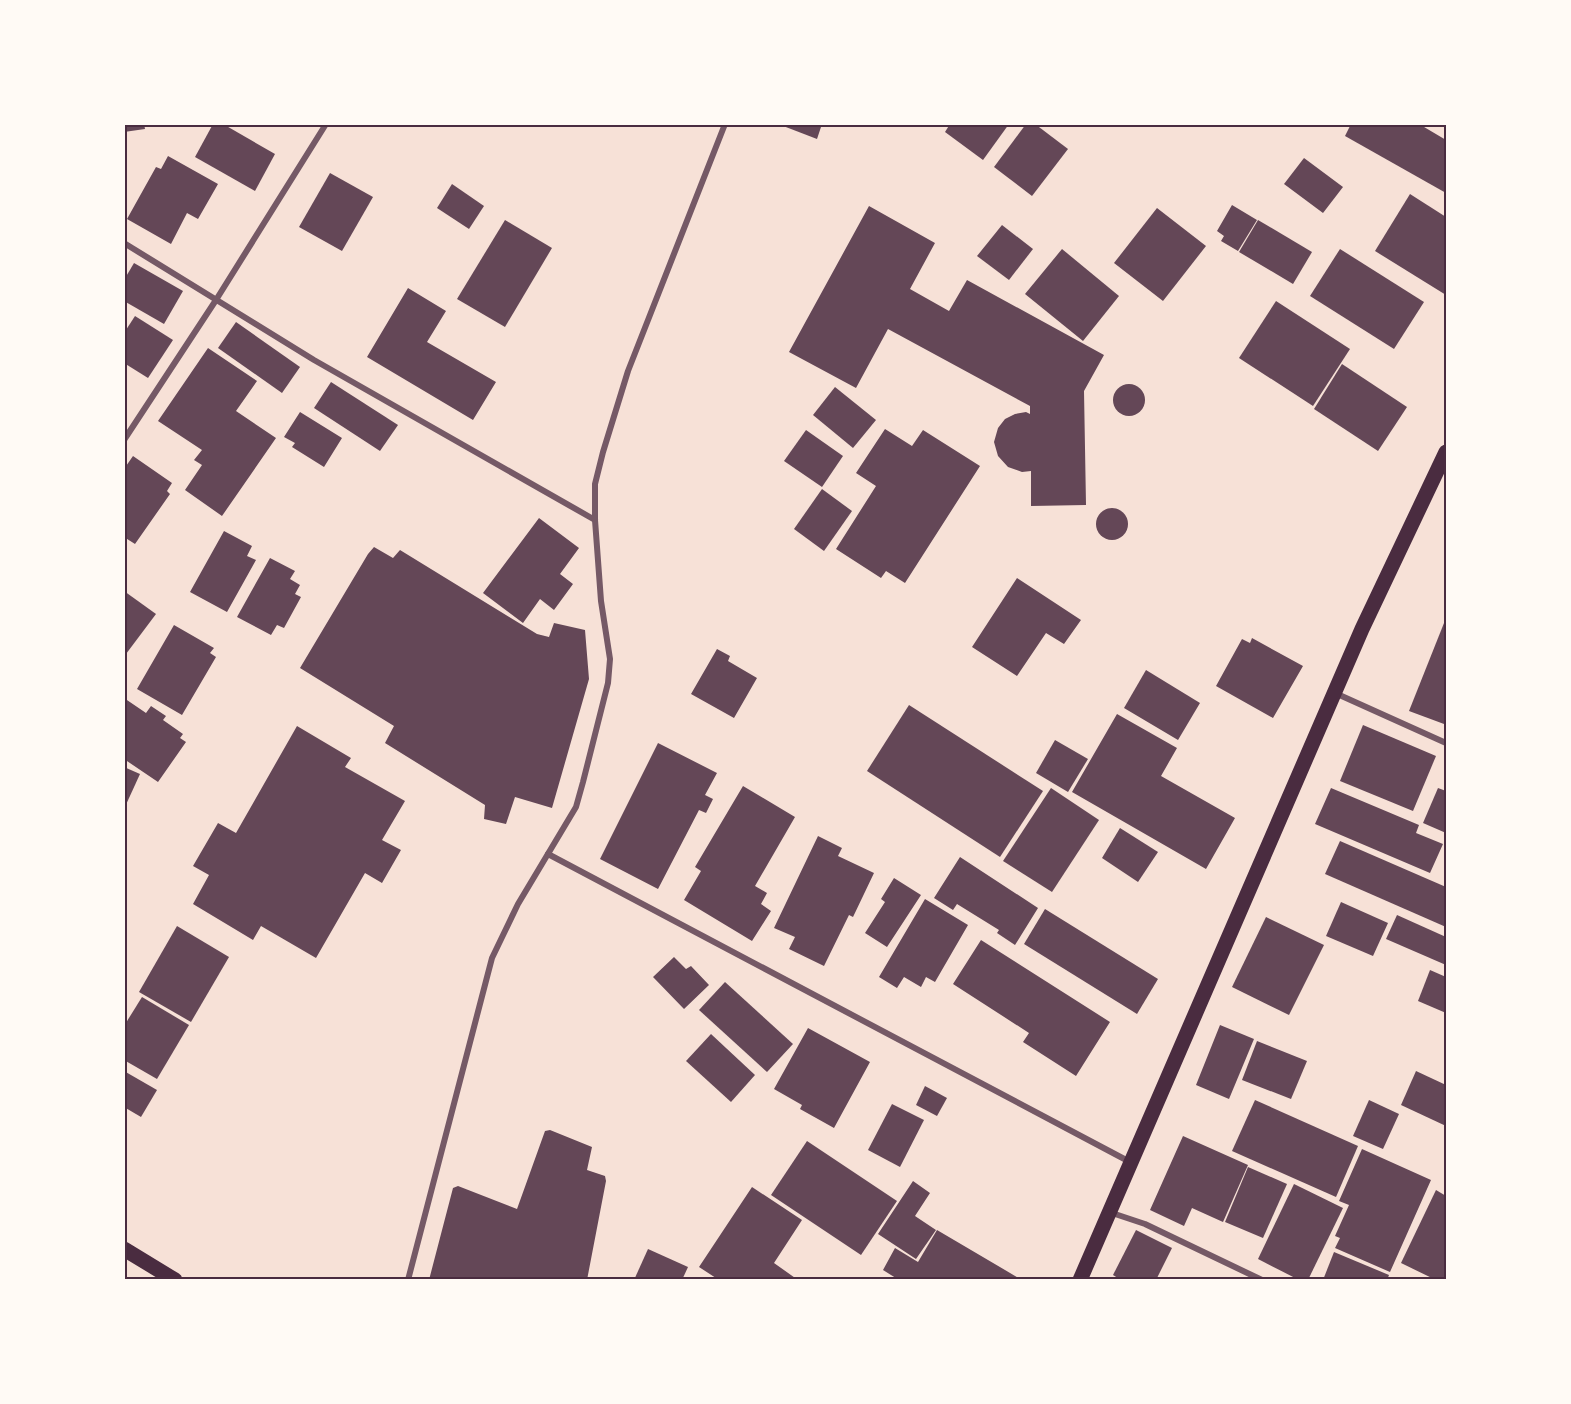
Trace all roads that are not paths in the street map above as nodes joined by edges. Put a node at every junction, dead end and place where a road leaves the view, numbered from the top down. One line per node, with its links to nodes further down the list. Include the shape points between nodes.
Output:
1 (326, 124): 4 (street)
2 (725, 124): 7 (street, via 622,391 595,484)
3 (124, 243): 4 (street)
4 (216, 300): 5 (street); 7 (street)
5 (124, 440)
6 (1446, 452): 8 (main road)
7 (595, 520): 10 (street, via 610,659 608,683 576,807)
8 (1335, 693): 9 (street); 11 (main road)
9 (1446, 743)
10 (548, 854): 11 (street); 15 (street, via 492,958)
11 (1130, 1162): 12 (main road)
12 (1110, 1212): 16 (main road); 17 (street, via 1145,1224)
13 (124, 1249): 14 (main road)
14 (175, 1280)
15 (408, 1280)
16 (1080, 1280)
17 (1262, 1280)

